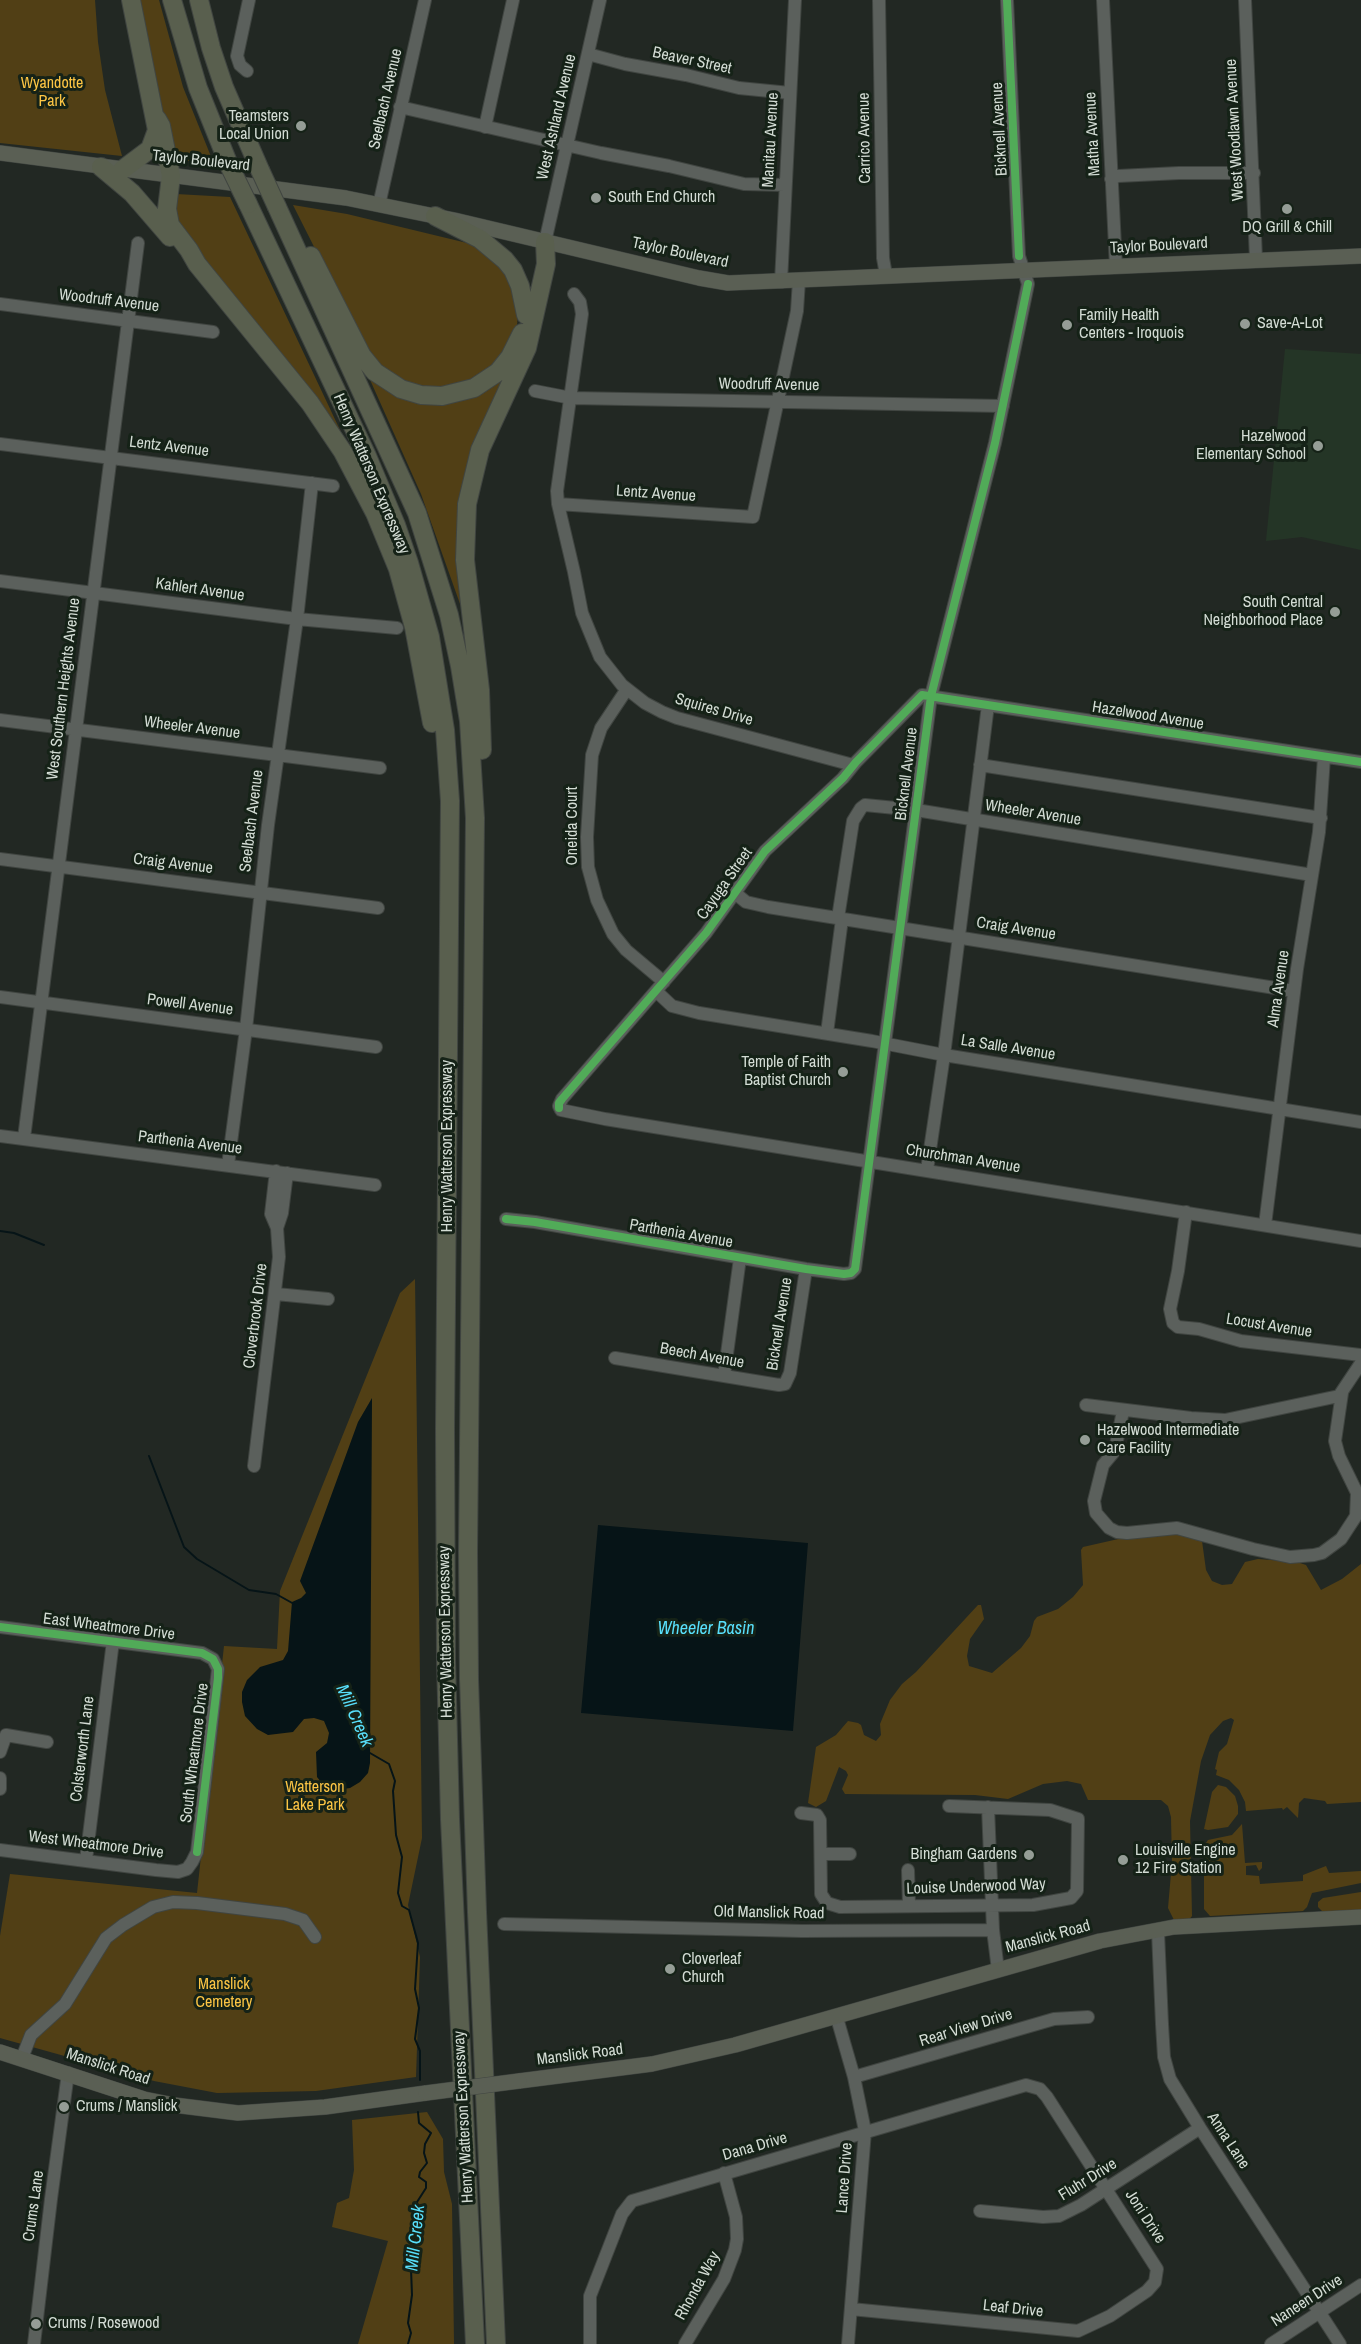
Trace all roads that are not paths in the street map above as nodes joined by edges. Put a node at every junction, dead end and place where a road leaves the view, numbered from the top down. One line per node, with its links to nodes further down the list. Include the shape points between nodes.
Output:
1 (131, 0): 17 (highway)
2 (172, 0): 73 (highway, Henry Watterson Expressway, bridge, via 198,88 230,165 367,456 409,563 440,688 449,768)
3 (199, 0): 28 (highway, Henry Watterson Expressway, bridge, via 224,87)
4 (249, 0): 14 (street, via 237,60)
5 (425, 0): 16 (street, Seelbach Avenue)
6 (513, 0): 18 (street)
7 (600, 0): 13 (street, West Ashland Avenue)
8 (795, 0): 15 (street, Manitau Avenue)
9 (879, 0): 37 (street, Carrico Avenue)
10 (1007, 0): 36 (street, Bicknell Avenue, via 1019,256)
11 (1103, 0): 25 (street, Matha Avenue)
12 (1245, 0): 23 (street, West Woodlawn Avenue)
13 (588, 54): 15 (street, Beaver Street, via 739,88); 19 (street, West Ashland Avenue)
14 (247, 71)
15 (790, 93): 26 (street, Manitau Avenue)
16 (400, 107): 18 (street); 27 (street, Seelbach Avenue)
17 (157, 119): 22 (highway, via 150,149); 24 (highway)
18 (485, 127): 19 (street)
19 (567, 145): 26 (street, via 744,184); 30 (street, West Ashland Avenue)
20 (0, 153): 21 (main road, Taylor Boulevard)
21 (101, 166): 22 (main road, Taylor Boulevard); 34 (highway, via 132,193)
22 (122, 170): 24 (main road, Taylor Boulevard)
23 (1254, 172): 25 (street); 33 (street, West Woodlawn Avenue)
24 (171, 176): 27 (main road, Taylor Boulevard, via 303,191); 34 (highway, via 167,216)
25 (1112, 178): 35 (street, Matha Avenue)
26 (785, 185): 39 (street, Manitau Avenue)
27 (379, 205): 29 (main road, Taylor Boulevard)
28 (277, 207): 42 (highway, via 289,212 362,356 375,372 401,389 442,396 466,391 488,380 514,350); 70 (highway, Henry Watterson Expressway, via 404,481 434,562 449,615 469,721)
29 (435, 216): 30 (main road, Taylor Boulevard); 42 (highway, via 480,239 505,260 520,286)
30 (545, 242): 39 (main road, Taylor Boulevard, via 716,281); 42 (highway); 70 (highway, via 546,264 527,348 480,450 467,504 465,561 482,717 482,772)
31 (138, 243): 43 (street, West Southern Heights Avenue)
32 (1361, 256): 33 (main road, Taylor Boulevard)
33 (1257, 259): 35 (main road, Taylor Boulevard)
34 (197, 264): 73 (highway, via 310,403 343,452 375,513 398,569 414,627 433,724 440,803)
35 (1116, 267): 36 (main road, Taylor Boulevard)
36 (1023, 271): 37 (main road, Taylor Boulevard); 48 (street, Bicknell Avenue, via 1028,284)
37 (886, 275): 38 (main road, Taylor Boulevard)
38 (799, 280): 39 (main road, Taylor Boulevard); 47 (street, via 797,311)
39 (781, 282)
40 (574, 294): 46 (street, via 582,314)
41 (0, 304): 43 (street, Woodruff Avenue)
42 (526, 315)
43 (128, 320): 44 (street, Woodruff Avenue); 50 (street, West Southern Heights Avenue)
44 (213, 332)
45 (536, 391): 46 (street, Woodruff Avenue)
46 (571, 398): 47 (street, Woodruff Avenue); 53 (street)
47 (778, 401): 48 (street, Woodruff Avenue); 53 (street, Lentz Avenue, via 753,517)
48 (1003, 405): 59 (street, Bicknell Avenue)
49 (0, 444): 50 (street, Lentz Avenue)
50 (111, 456): 51 (street, Lentz Avenue); 55 (street, West Southern Heights Avenue)
51 (312, 483): 52 (street, Lentz Avenue); 56 (street, Seelbach Avenue)
52 (333, 486)
53 (558, 504): 58 (street, Squires Drive, via 587,629 600,657)
54 (0, 581): 55 (street, Kahlert Avenue)
55 (93, 593): 56 (street, Kahlert Avenue); 62 (street, West Southern Heights Avenue)
56 (297, 619): 57 (street, Kahlert Avenue); 63 (street, Seelbach Avenue)
57 (397, 628)
58 (627, 689): 66 (street, Squires Drive, via 645,703 677,718); 83 (street, Oneida Court, via 601,728 594,747 589,784 588,867 597,900 613,934)
59 (931, 696): 60 (street, Hazelwood Avenue); 66 (street, Cayuga Street, via 922,695 914,700 892,728); 69 (street, Bicknell Avenue)
60 (988, 705): 64 (street, Hazelwood Avenue); 67 (street)
61 (0, 720): 62 (street, Wheeler Avenue)
62 (76, 729): 63 (street, Wheeler Avenue); 75 (street, West Southern Heights Avenue)
63 (277, 755): 68 (street, Wheeler Avenue); 77 (street, Seelbach Avenue)
64 (1324, 757): 65 (street, Hazelwood Avenue); 71 (street, Alma Avenue)
65 (1361, 762)
66 (853, 765): 78 (street, Cayuga Street, via 765,851)
67 (980, 765): 71 (street); 72 (street)
68 (380, 768)
69 (916, 810): 72 (street, Wheeler Avenue); 80 (street, Wheeler Avenue, via 865,806 858,812 853,821); 81 (street, Bicknell Avenue)
70 (475, 818): 163 (highway, Henry Watterson Expressway, via 468,1551 477,1912)
71 (1321, 819): 76 (street, Alma Avenue)
72 (973, 820): 76 (street, Wheeler Avenue); 82 (street)
73 (449, 839): 162 (highway, Henry Watterson Expressway, via 446,1659)
74 (0, 859): 75 (street, Craig Avenue)
75 (58, 866): 77 (street, Craig Avenue); 86 (street, West Southern Heights Avenue)
76 (1312, 875): 84 (street, Alma Avenue)
77 (260, 892): 79 (street, Craig Avenue); 87 (street, Seelbach Avenue)
78 (735, 893): 80 (street, Craig Avenue, via 752,904); 83 (street, Cayuga Street)
79 (378, 908)
80 (840, 919): 81 (street, Craig Avenue); 88 (street, Wheeler Avenue)
81 (900, 927): 82 (street, Craig Avenue); 89 (street, Bicknell Avenue)
82 (957, 936): 84 (street, Craig Avenue); 91 (street)
83 (660, 986): 88 (street, La Salle Avenue, via 672,1006 679,1008); 92 (street, Cayuga Street, via 562,1099)
84 (1294, 991): 93 (street, Alma Avenue)
85 (0, 997): 86 (street, Powell Avenue)
86 (41, 1002): 87 (street, Powell Avenue); 96 (street, West Southern Heights Avenue)
87 (246, 1029): 90 (street, Powell Avenue); 98 (street, Seelbach Avenue)
88 (827, 1033): 89 (street, La Salle Avenue)
89 (884, 1044): 91 (street, La Salle Avenue); 97 (street, Bicknell Avenue)
90 (376, 1047)
91 (944, 1055): 93 (street, La Salle Avenue); 99 (street)
92 (559, 1108): 97 (street, Churchman Avenue, via 605,1119)
93 (1280, 1108): 94 (street, La Salle Avenue); 104 (street, Alma Avenue)
94 (1361, 1122)
95 (0, 1136): 96 (street, Parthenia Avenue)
96 (24, 1138): 98 (street, Parthenia Avenue)
97 (870, 1161): 99 (street, Churchman Avenue); 108 (street, Bicknell Avenue, via 855,1269)
98 (228, 1165): 100 (street, Parthenia Avenue)
99 (927, 1170): 102 (street, Churchman Avenue)
100 (281, 1172): 101 (street, Parthenia Avenue); 109 (street, Cloverbrook Drive, via 271,1214 277,1228 279,1257)
101 (375, 1185)
102 (1186, 1212): 104 (street, Churchman Avenue); 111 (street, Locust Avenue, via 1170,1309 1173,1323 1241,1341)
103 (506, 1219): 106 (street, Parthenia Avenue)
104 (1265, 1225): 105 (street, Churchman Avenue)
105 (1361, 1241)
106 (740, 1258): 107 (street, Parthenia Avenue); 114 (street)
107 (806, 1269): 108 (street, Parthenia Avenue); 115 (street, Bicknell Avenue)
108 (851, 1274)
109 (276, 1294): 110 (street); 119 (street, Cloverbrook Drive)
110 (328, 1299)
111 (1361, 1354)
112 (615, 1358): 114 (street, Beech Avenue)
113 (1361, 1363): 116 (street)
114 (724, 1376): 115 (street, Beech Avenue)
115 (785, 1384)
116 (1342, 1394): 118 (street, via 1225,1420); 118 (street, via 1335,1441 1357,1493 1356,1516 1341,1539 1322,1553 1290,1557 1177,1528 1127,1533 1109,1528 1096,1513 1094,1501 1103,1465 1116,1446)
117 (1086, 1405): 118 (street)
118 (1123, 1411)
119 (254, 1466)
120 (0, 1627): 121 (street, East Wheatmore Drive)
121 (112, 1641): 122 (street, East Wheatmore Drive, via 202,1653); 133 (street, Colsterworth Lane)
122 (213, 1659): 134 (street, South Wheatmore Drive, via 218,1678 203,1806 197,1852)
123 (47, 1742): 124 (street, via 6,1734)
124 (0, 1752)
125 (0, 1778): 126 (street)
126 (0, 1790)
127 (949, 1806): 128 (street, Louise Underwood Way)
128 (988, 1807): 137 (street); 137 (street, Louise Underwood Way, via 1050,1810 1078,1819 1079,1876 1077,1891 1071,1898 1033,1905)
129 (801, 1813): 131 (street, Louise Underwood Way, via 817,1815 820,1820)
130 (0, 1850): 133 (street, West Wheatmore Drive)
131 (821, 1854): 132 (street); 136 (street, Louise Underwood Way, via 821,1894 827,1903 840,1907)
132 (850, 1854)
133 (86, 1860): 134 (street, West Wheatmore Drive, via 178,1872)
134 (187, 1869)
135 (908, 1870): 136 (street)
136 (909, 1906): 137 (street, Louise Underwood Way)
137 (993, 1906): 141 (street)
138 (1361, 1917): 142 (main road, Manslick Road, via 1174,1927)
139 (504, 1924): 141 (street, Old Manslick Road, via 802,1931)
140 (1361, 1925): 142 (main road, Manslick Road, via 1174,1936)
141 (993, 1930): 144 (street)
142 (1158, 1932): 144 (main road, Manslick Road, via 1095,1942); 152 (street, Anna Lane, via 1164,2057 1170,2079)
143 (315, 1937): 148 (street, via 303,1920 282,1914 197,1903 173,1902 153,1907 106,1938 65,2004 31,2035)
144 (998, 1970): 146 (main road, Manslick Road)
145 (1088, 2017): 150 (street, Rear View Drive, via 1054,2019)
146 (837, 2018): 149 (main road, Manslick Road, bridge, via 652,2064 325,2107 238,2113 174,2105); 150 (street, Lance Drive)
147 (0, 2052): 148 (main road, Manslick Road)
148 (22, 2058): 149 (main road, Manslick Road)
149 (68, 2073): 161 (street, Crums Lane)
150 (854, 2077): 153 (street, Lance Drive)
151 (1034, 2086): 153 (street, Dana Drive, via 1019,2086); 155 (street, Joni Drive, via 1047,2097)
152 (1200, 2128): 155 (street, Fluhr Drive); 160 (street, Anna Lane)
153 (865, 2132): 154 (street, Dana Drive); 159 (street, Lance Drive)
154 (724, 2173): 164 (street, Dana Drive, via 640,2198 624,2209 590,2296); 165 (street, Rhonda Way, via 736,2217 735,2250 724,2279)
155 (1107, 2188): 156 (street, Fluhr Drive, via 1059,2216); 157 (street, Joni Drive, via 1154,2263)
156 (980, 2211)
157 (1156, 2280): 159 (street, Leaf Drive, via 1147,2291 1110,2316 1078,2331)
158 (1361, 2286): 160 (street, Naneen Drive)
159 (851, 2309): 166 (street, Lance Drive)
160 (1319, 2312): 167 (street, Naneen Drive); 168 (street, Anna Lane)
161 (34, 2344)
162 (475, 2344)
163 (496, 2344)
164 (590, 2344)
165 (685, 2344)
166 (848, 2344)
167 (1271, 2344)
168 (1340, 2344)

